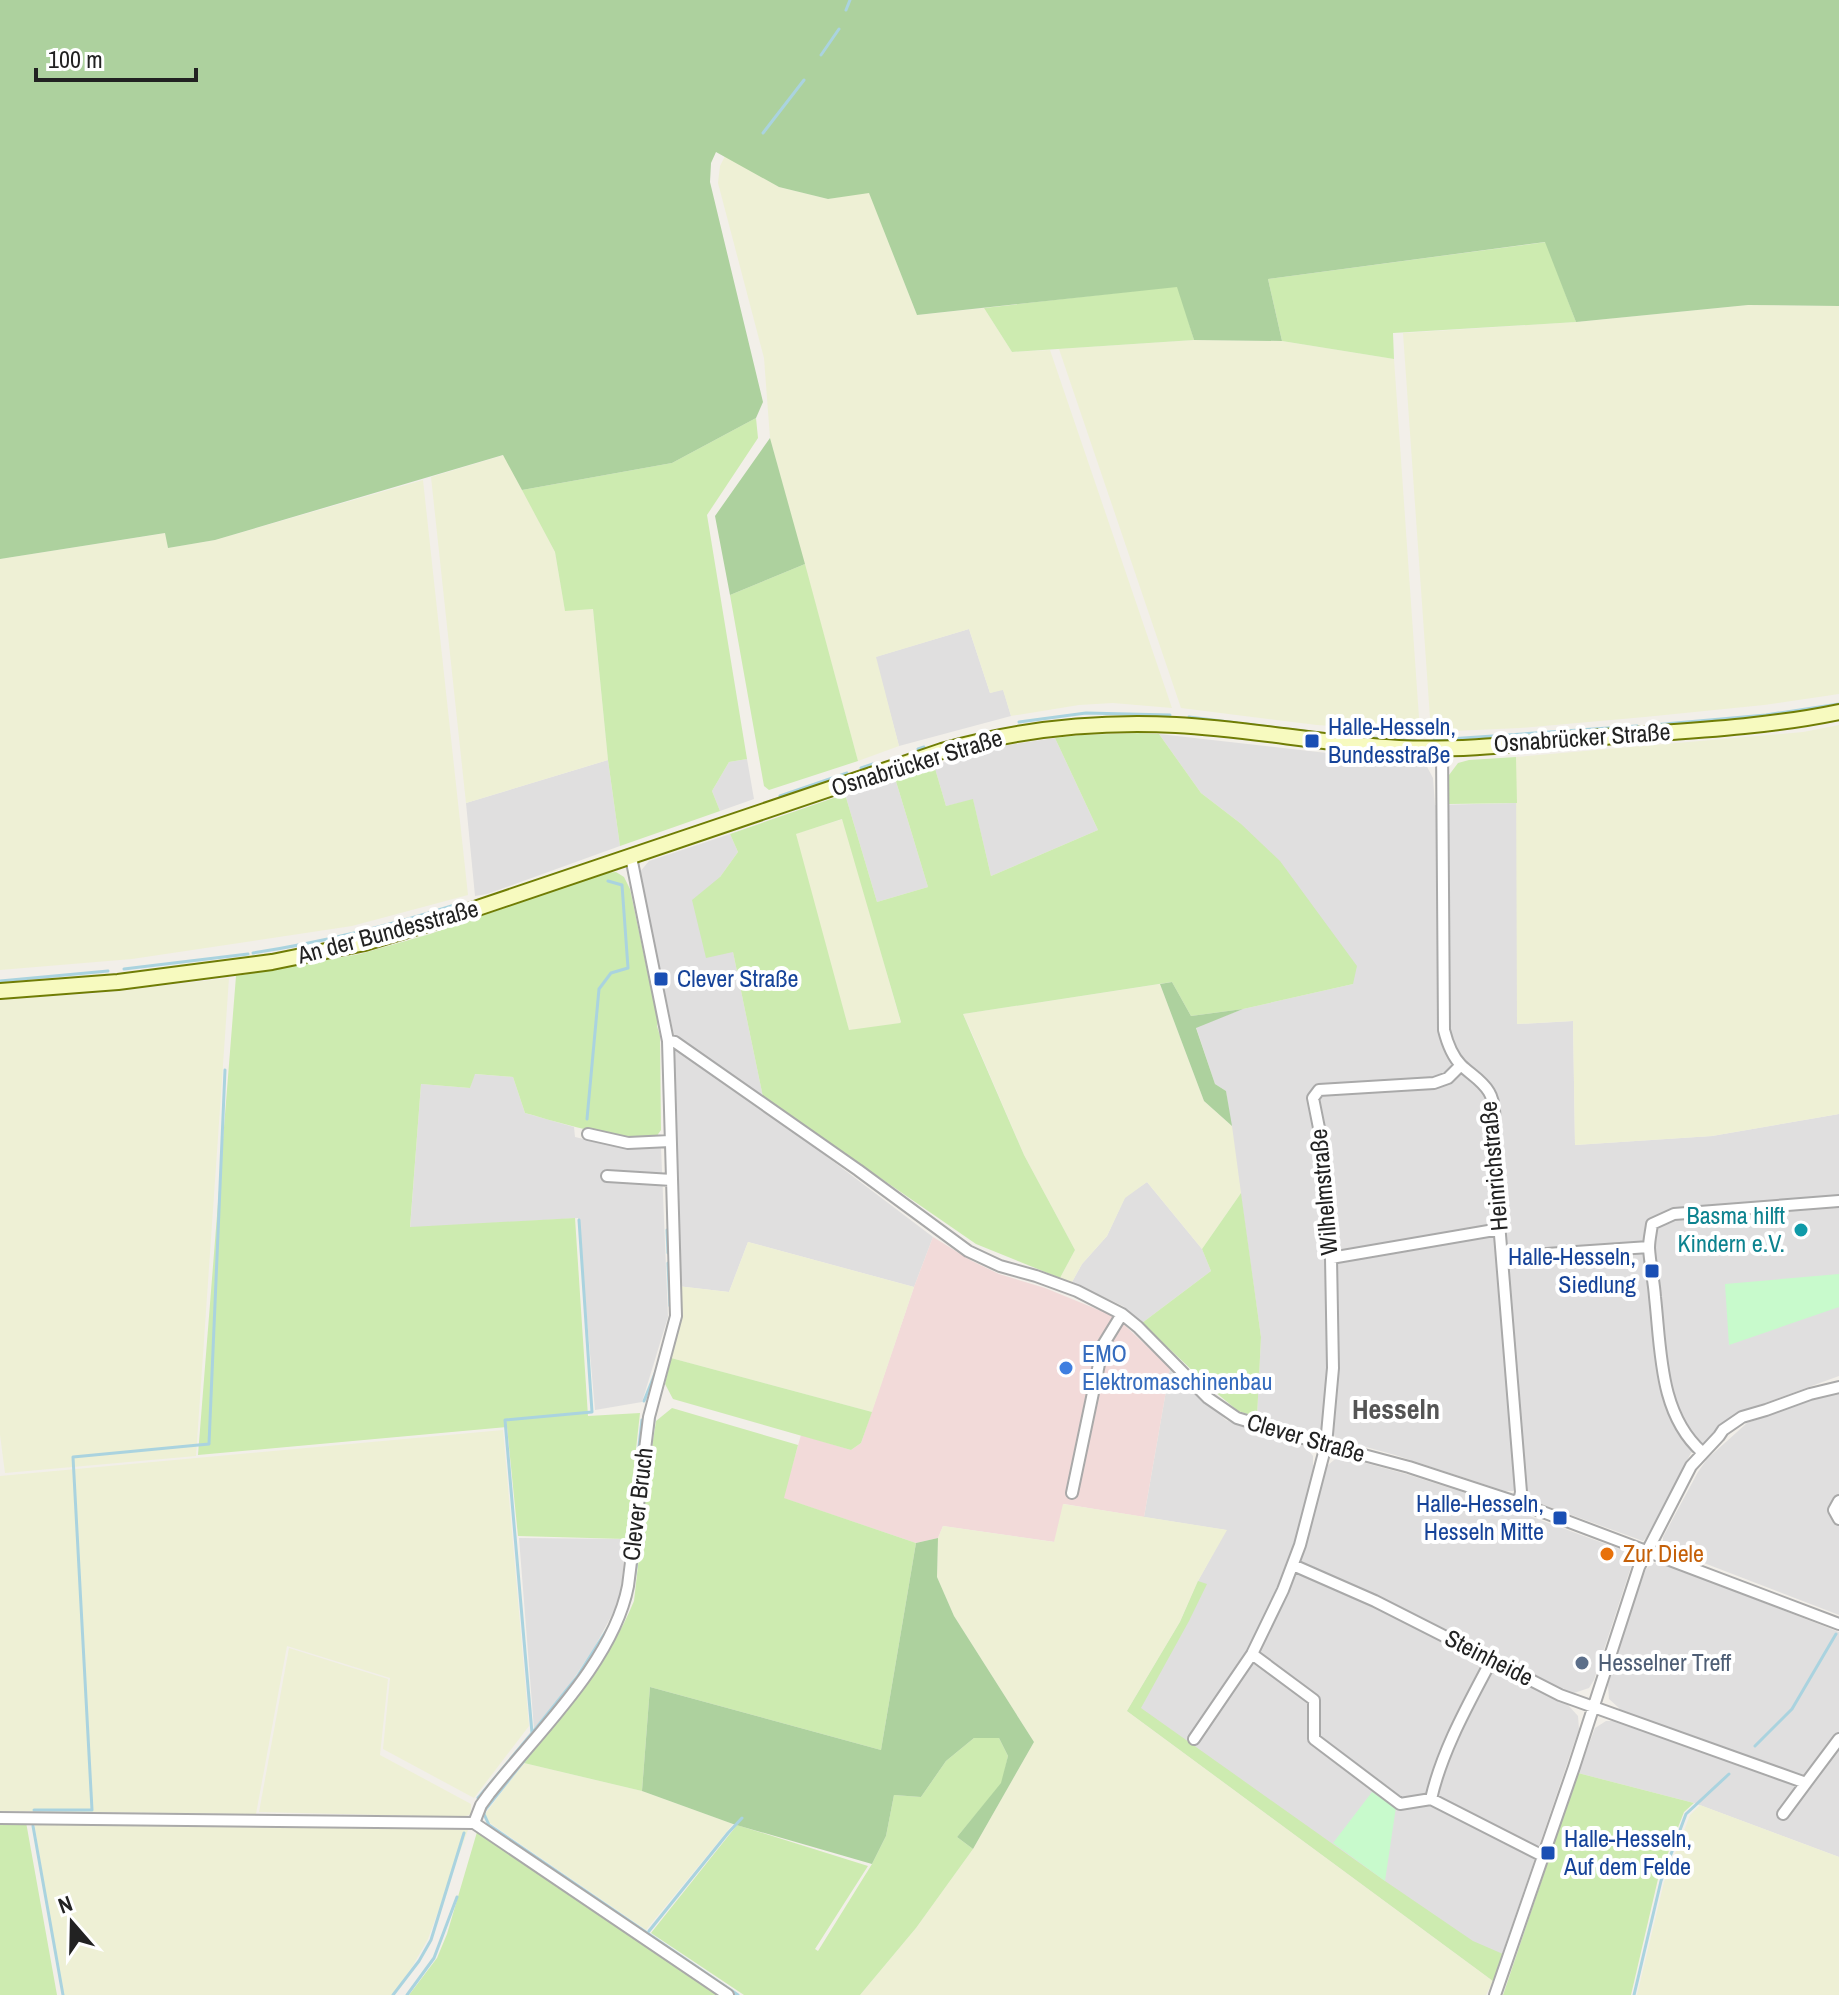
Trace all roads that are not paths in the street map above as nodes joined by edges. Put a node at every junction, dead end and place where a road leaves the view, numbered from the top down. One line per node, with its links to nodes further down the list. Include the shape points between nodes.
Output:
1 (1839, 712): 2 (main road, Osnabrücker Straße, via 1746,726)
2 (1442, 748): 3 (main road, Osnabrücker Straße, via 1341,744 1178,725 1080,725 976,741); 7 (street, Heinrichstraße, via 1444,1030)
3 (763, 812): 4 (main road, An der Bundesstraße)
4 (631, 857): 5 (main road, An der Bundesstraße, via 408,931 320,954 118,982); 6 (street)
5 (0, 991)
6 (668, 1041): 9 (street, Clever Bruch); 17 (street, Clever Straße, via 968,1251 1077,1291)
7 (1461, 1065): 13 (street, Heinrichstraße, via 1490,1093 1494,1108); 16 (street, Wilhelmstraße, via 1434,1083 1319,1090 1313,1098 1325,1158)
8 (588, 1134): 9 (street, via 628,1143)
9 (670, 1141): 11 (street, Clever Bruch)
10 (607, 1176): 11 (street)
11 (672, 1180): 39 (street, Clever Bruch, via 676,1316 649,1417 623,1607 580,1682 489,1794)
12 (1839, 1201): 14 (street, via 1674,1214 1652,1224)
13 (1500, 1229): 15 (street, Heinrichstraße); 16 (street)
14 (1649, 1247): 15 (street); 20 (street, via 1666,1388 1690,1442)
15 (1502, 1257): 23 (street, Heinrichstraße)
16 (1331, 1258): 19 (street, Wilhelmstraße, via 1333,1368)
17 (1122, 1314): 19 (street, Clever Straße, via 1208,1398 1237,1418); 21 (street, via 1103,1345)
18 (1839, 1387): 20 (street, via 1742,1417)
19 (1326, 1445): 23 (street, Clever Straße); 26 (street)
20 (1702, 1452): 25 (street)
21 (1072, 1493)
22 (1839, 1501): 24 (street, via 1834,1510)
23 (1519, 1503): 25 (street, Clever Straße)
24 (1839, 1519)
25 (1647, 1551): 27 (street, Clever Straße); 30 (street)
26 (1293, 1565): 28 (street); 29 (street, Steinheide)
27 (1839, 1624)
28 (1252, 1654): 31 (street); 36 (street, via 1314,1700 1314,1739 1400,1804)
29 (1492, 1659): 30 (street, Steinheide); 36 (street, via 1463,1713)
30 (1594, 1708): 35 (street, Steinheide); 40 (street)
31 (1194, 1739)
32 (1839, 1739): 33 (street)
33 (1828, 1754): 34 (street); 35 (street)
34 (1839, 1760)
35 (1806, 1783): 37 (street)
36 (1431, 1799): 40 (street)
37 (1783, 1814)
38 (0, 1818): 39 (street)
39 (474, 1823): 41 (street)
40 (1543, 1856): 42 (street)
41 (728, 1995)
42 (1495, 1995)

